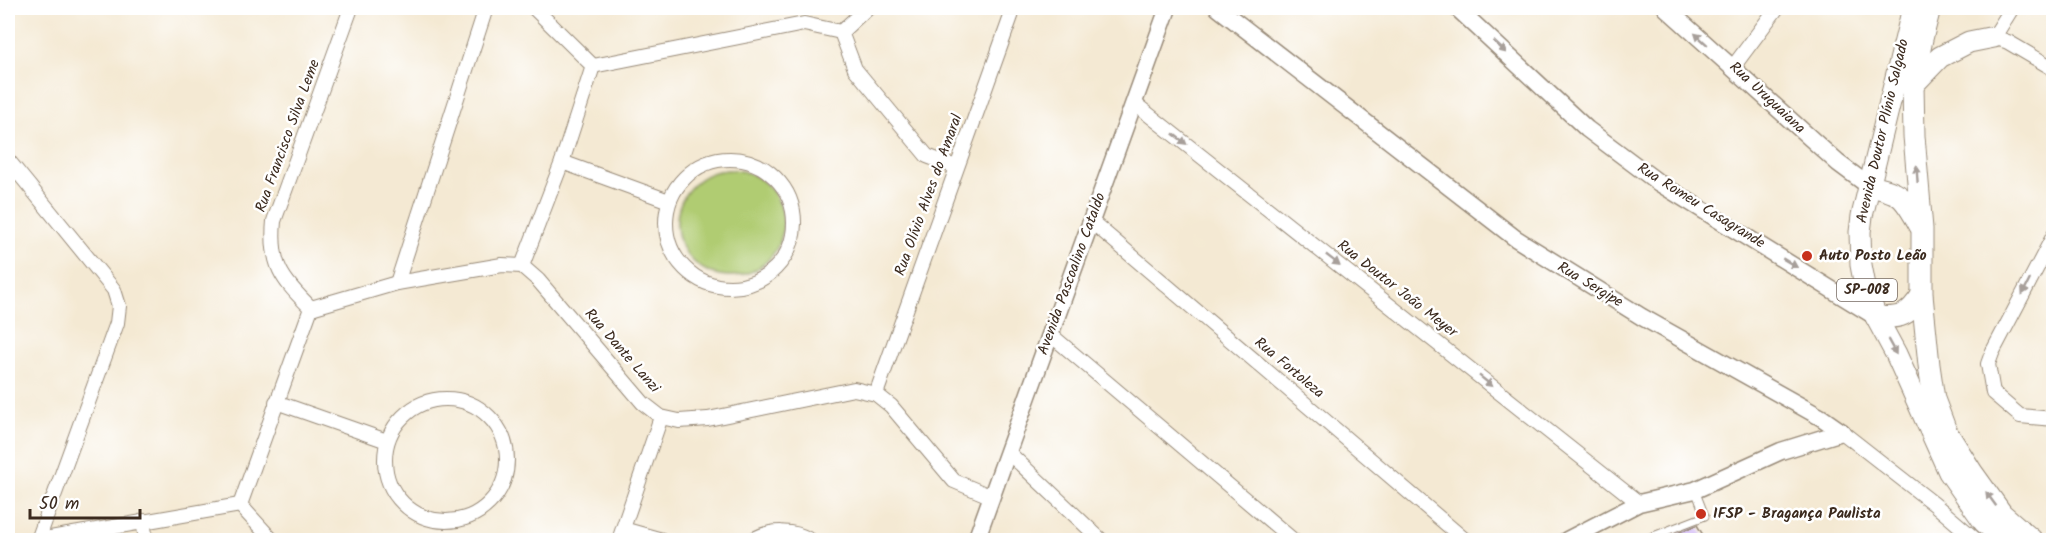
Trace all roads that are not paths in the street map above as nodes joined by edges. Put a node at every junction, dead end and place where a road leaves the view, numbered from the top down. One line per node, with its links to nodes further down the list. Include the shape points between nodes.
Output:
1 (351, 8): 32 (street, Rua Francisco Silva Leme, via 274,221 272,243 277,264 290,287)
2 (486, 8): 30 (street)
3 (534, 8): 16 (street)
4 (867, 8): 14 (street)
5 (1014, 8): 23 (street, Rua Olívio Alves do Amaral)
6 (1168, 8): 20 (street, Avenida Pascoalino Cataldo)
7 (1218, 8): 39 (street, Rua Sergipe, via 1515,238 1642,317)
8 (1457, 8): 33 (street, Rua Romeu Casagrande, one-way to 33, via 1587,129 1659,183)
9 (1666, 8): 17 (street, Rua Uruguaiana, one-way to 9)
10 (1777, 8): 17 (street)
11 (1913, 8): 24 (main road, Avenida Doutor Plínio Salgado / SP-008)
12 (1930, 8): 19 (main road, Avenida Doutor Plínio Salgado)
13 (2012, 8): 15 (street)
14 (841, 32): 16 (street, via 804,24); 23 (street, via 855,69 927,156)
15 (1994, 37): 18 (street); 19 (main road, via 1969,42 1940,57)
16 (593, 66): 22 (street)
17 (1733, 67): 24 (street, Rua Uruguaiana, via 1838,163)
18 (2054, 69)
19 (1913, 85): 27 (main road, Avenida Doutor Plínio Salgado, one-way to 19)
20 (1134, 103): 26 (street, Avenida Pascoalino Cataldo); 44 (street, Rua Doutor João Meyer, one-way to 44)
21 (8, 160): 48 (street, via 114,290 119,306 117,323)
22 (562, 162): 25 (street); 29 (street)
23 (956, 167): 35 (street, Rua Olívio Alves do Amaral)
24 (1869, 186): 27 (main road, via 1900,195); 33 (main road, Avenida Doutor Plínio Salgado / SP-008, via 1860,232 1861,265)
25 (669, 201): 25 (street, via 669,243 679,262 694,276 713,285 734,287 755,282 773,271 786,255 794,235 794,214 787,194 774,177 757,165 736,159 715,161 696,169 680,183)
26 (1091, 221): 34 (street, Avenida Pascoalino Cataldo); 57 (street, Rua Fortoleza)
27 (1922, 229): 31 (main road, Avenida Doutor Plínio Salgado)
28 (2054, 235): 38 (street, one-way to 38, via 1988,364 1993,393 2020,416)
29 (522, 266): 30 (street, via 502,265); 37 (street, Rua Dante Lanzi, via 644,403)
30 (397, 283): 32 (street)
31 (1922, 295): 33 (main road, via 1905,315); 62 (main road, Avenida Doutor Plínio Salgado, one-way to 31, via 2002,514 1946,431 1934,399)
32 (311, 308): 36 (street)
33 (1876, 317): 61 (main road, Avenida Doutor Plínio Salgado / SP-008, one-way to 61, via 1949,472 1984,522)
34 (1051, 335): 41 (street, Avenida Pascoalino Cataldo); 56 (street)
35 (876, 394): 37 (street, via 854,389 708,418 679,421); 43 (street, via 891,406 954,482)
36 (276, 402): 40 (street); 45 (street)
37 (661, 417): 47 (street)
38 (2054, 419)
39 (1842, 432): 42 (street, via 1781,451); 60 (street, Rua Sergipe)
40 (387, 441): 40 (street, via 384,460 388,480 412,512 431,520 452,521 471,516 488,505 501,489 507,470 507,450 500,430 488,415 471,404 451,399 430,401 412,409 397,423)
41 (1008, 452): 43 (street, Avenida Pascoalino Cataldo); 55 (street)
42 (1695, 490): 44 (street); 59 (lane, via 1706,516)
43 (992, 497): 54 (street, Avenida Pascoalino Cataldo)
44 (1639, 503): 58 (street)
45 (240, 505): 46 (street); 50 (street)
46 (143, 521): 48 (street); 49 (street)
47 (621, 535): 51 (street)
48 (38, 540)
49 (146, 540)
50 (272, 540)
51 (662, 540)
52 (753, 540): 53 (street, via 774,532 791,532)
53 (810, 540)
54 (976, 540)
55 (1101, 540)
56 (1293, 540)
57 (1466, 540)
58 (1567, 540)
59 (1643, 540)
60 (1976, 540)
61 (2005, 540)
62 (2032, 540)

